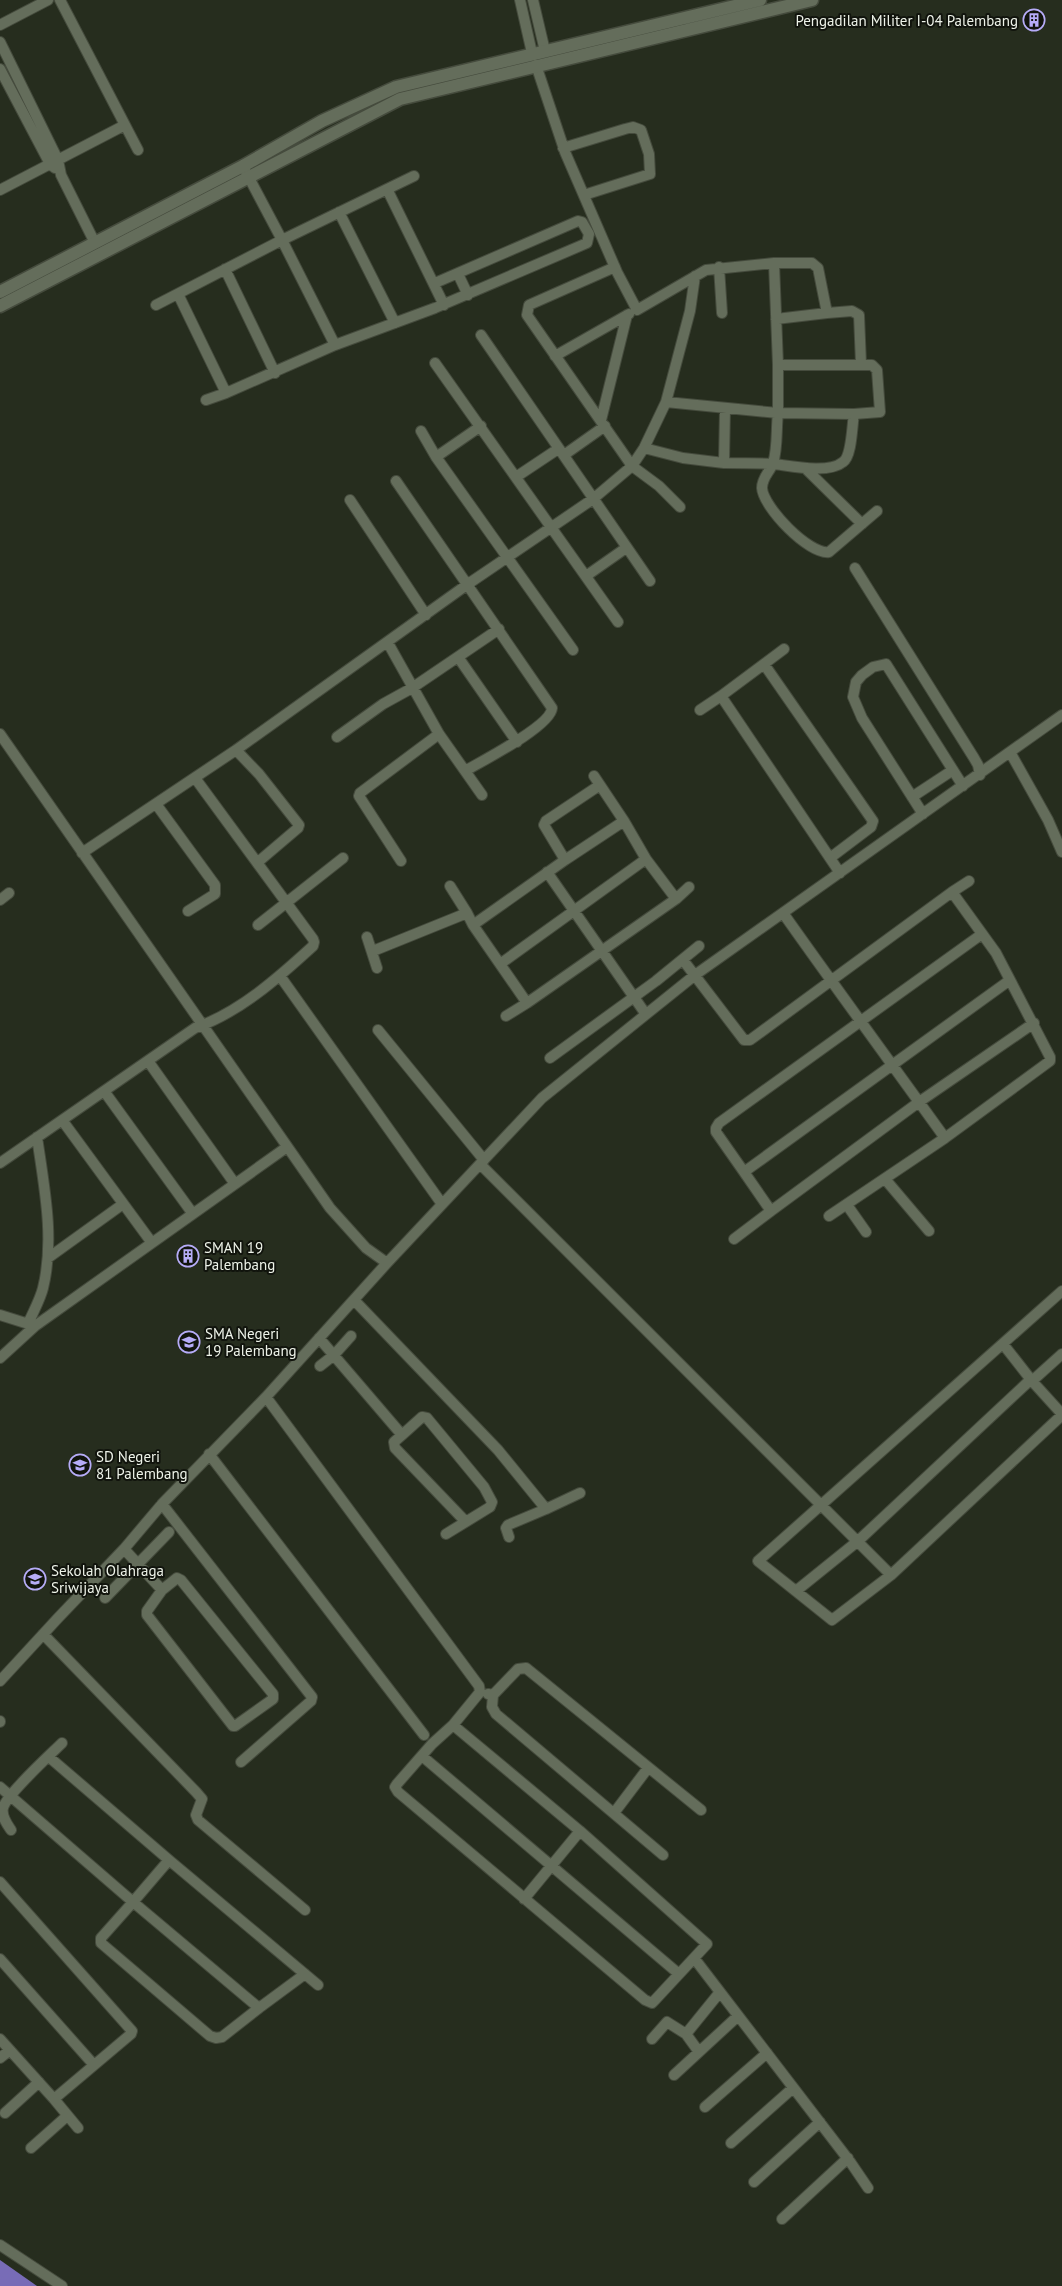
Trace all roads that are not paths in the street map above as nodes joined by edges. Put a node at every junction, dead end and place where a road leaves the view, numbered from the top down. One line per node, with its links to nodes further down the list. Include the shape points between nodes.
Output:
1 (48, 0): 7 (street)
2 (60, 0): 14 (street)
3 (520, 0): 9 (street)
4 (533, 0): 9 (street)
5 (760, 0): 9 (street)
6 (812, 0): 9 (street)
7 (0, 25)
8 (0, 42): 10 (street)
9 (540, 58): 15 (street); 18 (street, via 400,99)
10 (4, 59): 12 (street)
11 (0, 69): 13 (street)
12 (33, 110): 13 (street); 17 (street)
13 (23, 114): 17 (street)
14 (125, 125): 16 (street); 17 (street)
15 (563, 148): 22 (street); 22 (street, via 625,129 634,127 641,130 650,174)
16 (138, 150)
17 (54, 162): 21 (street); 25 (street)
18 (246, 172): 24 (street); 25 (street); 38 (street)
19 (414, 176): 20 (street)
20 (387, 189): 23 (street); 32 (street)
21 (0, 190)
22 (584, 195): 27 (street)
23 (339, 212): 24 (street); 44 (street)
24 (282, 240): 29 (street); 46 (street)
25 (94, 243): 33 (street)
26 (774, 263): 28 (street); 41 (street, via 816,264); 43 (street)
27 (615, 267): 39 (street); 47 (street, via 529,305 527,315)
28 (719, 267): 31 (street); 40 (street)
29 (225, 269): 34 (street); 51 (street)
30 (458, 274): 32 (street); 35 (street); 35 (street, via 578,221 589,234 587,243)
31 (695, 276): 39 (street); 54 (street, via 690,311)
32 (435, 283): 36 (street)
33 (0, 292)
34 (178, 294): 37 (street); 52 (street)
35 (468, 294): 36 (street)
36 (444, 304): 44 (street)
37 (156, 305)
38 (0, 306)
39 (637, 310): 42 (street)
40 (722, 313)
41 (827, 313): 43 (street); 49 (street, via 852,311 859,315)
42 (627, 315): 47 (street); 58 (street)
43 (776, 319): 50 (street)
44 (395, 323): 46 (street)
45 (481, 335): 62 (street)
46 (335, 346): 51 (street)
47 (555, 356): 58 (street)
48 (435, 363): 59 (street)
49 (861, 364): 50 (street); 57 (street, via 872,365 877,370 880,411 878,414)
50 (778, 365): 56 (street)
51 (275, 373): 52 (street)
52 (226, 393): 53 (street)
53 (206, 400)
54 (666, 402): 55 (street); 61 (street)
55 (724, 408): 56 (street); 64 (street)
56 (778, 413): 57 (street); 65 (street)
57 (854, 414): 67 (street, via 844,462 835,466)
58 (603, 423): 62 (street); 66 (street)
59 (481, 426): 63 (street); 68 (street)
60 (421, 431): 63 (street)
61 (644, 448): 64 (street, via 683,458); 66 (street)
62 (561, 452): 68 (street); 71 (street)
63 (436, 457): 77 (street)
64 (724, 463): 65 (street)
65 (773, 464): 67 (street); 74 (street, via 765,475 764,497 799,538 820,552 829,552)
66 (632, 466): 71 (street); 72 (street, via 660,486)
67 (805, 468): 74 (street)
68 (516, 477): 75 (street)
69 (396, 481): 81 (street)
70 (350, 500): 82 (street)
71 (593, 500): 75 (street); 76 (street)
72 (680, 507)
73 (877, 511): 74 (street)
74 (862, 524)
75 (552, 527): 77 (street); 79 (street)
76 (626, 548): 79 (street); 80 (street)
77 (508, 558): 81 (street); 87 (street)
78 (855, 568): 102 (street, via 974,758)
79 (586, 576): 83 (street)
80 (650, 581)
81 (468, 584): 82 (street); 84 (street)
82 (426, 615): 85 (street)
83 (618, 622)
84 (499, 629): 88 (street); 97 (street, via 552,708 550,715)
85 (388, 642): 90 (street); 98 (street)
86 (784, 649): 89 (street)
87 (573, 650)
88 (458, 657): 90 (street); 97 (street)
89 (764, 664): 91 (street); 113 (street, via 872,821 871,827)
90 (412, 688): 95 (street); 96 (street)
91 (720, 696): 92 (street); 113 (street)
92 (700, 710)
93 (1062, 715): 99 (street)
94 (0, 734): 111 (street)
95 (439, 734): 101 (street); 117 (street, via 360,793)
96 (337, 737)
97 (517, 742): 101 (street)
98 (236, 750): 103 (street); 116 (street, via 299,825)
99 (1010, 752): 102 (street); 110 (street)
100 (953, 770): 104 (street); 106 (street); 106 (street, via 886,664 873,667 856,682 853,697 862,718)
101 (466, 771): 105 (street)
102 (980, 774): 104 (street)
103 (195, 778): 107 (street); 116 (street)
104 (963, 786): 108 (street)
105 (482, 795)
106 (912, 797): 108 (street)
107 (156, 804): 111 (street); 129 (street, via 215,885 215,894)
108 (922, 814): 119 (street)
109 (624, 821): 114 (street); 115 (street); 115 (street, via 597,781 544,825)
110 (1062, 852)
111 (82, 854): 154 (street)
112 (343, 858): 127 (street)
113 (830, 858): 119 (street)
114 (646, 859): 125 (street); 128 (street)
115 (565, 860): 118 (street)
116 (258, 862): 127 (street)
117 (401, 862)
118 (547, 872): 128 (street); 133 (street)
119 (840, 873): 131 (street)
120 (969, 880): 123 (street)
121 (450, 886): 130 (street)
122 (689, 887): 125 (street)
123 (952, 892): 134 (street); 144 (street)
124 (9, 893): 126 (street)
125 (676, 899): 138 (street)
126 (0, 900)
127 (286, 902): 132 (street); 143 (street, via 314,942)
128 (574, 910): 138 (street); 140 (street)
129 (188, 911)
130 (467, 913): 133 (street); 137 (street)
131 (783, 913): 142 (street); 144 (street)
132 (258, 925)
133 (473, 925): 140 (street)
134 (982, 934): 145 (street); 152 (street)
135 (367, 937): 137 (street)
136 (699, 946): 139 (street)
137 (373, 951): 141 (street)
138 (602, 951): 147 (street); 149 (street)
139 (683, 960): 142 (street); 146 (street)
140 (500, 964): 149 (street)
141 (376, 968)
142 (695, 975): 144 (street, via 744,1040); 148 (street)
143 (280, 976): 154 (street, via 214,1022); 171 (street)
144 (831, 980): 152 (street)
145 (1010, 980): 153 (street); 158 (street)
146 (656, 981): 147 (street); 148 (street)
147 (633, 996): 150 (street); 156 (street)
148 (667, 996): 150 (street)
149 (527, 1002): 151 (street)
150 (646, 1013): 165 (street, via 548,1093)
151 (506, 1016)
152 (861, 1022): 158 (street); 167 (street, via 720,1122 716,1132)
153 (1034, 1022): 160 (street); 163 (street, via 1050,1061)
154 (202, 1025): 157 (street); 164 (street)
155 (378, 1030): 165 (street)
156 (550, 1058)
157 (148, 1061): 159 (street); 169 (street)
158 (892, 1064): 160 (street); 167 (street)
159 (104, 1091): 161 (street); 174 (street)
160 (919, 1102): 163 (street); 173 (street)
161 (62, 1120): 162 (street); 170 (street)
162 (38, 1137): 166 (street); 180 (street, via 48,1220)
163 (945, 1138): 168 (street)
164 (287, 1147): 169 (street); 181 (street, via 342,1222 366,1248)
165 (482, 1162): 171 (street); 200 (street)
166 (0, 1163)
167 (744, 1172): 173 (street)
168 (885, 1178): 172 (street); 176 (street)
169 (235, 1184): 174 (street)
170 (123, 1204): 179 (street); 180 (street)
171 (442, 1204): 181 (street)
172 (847, 1204): 175 (street); 177 (street)
173 (771, 1211): 178 (street)
174 (193, 1214): 179 (street)
175 (829, 1216)
176 (929, 1231)
177 (866, 1232)
178 (734, 1239)
179 (152, 1243): 185 (street)
180 (48, 1258): 185 (street, via 43,1290)
181 (387, 1263): 183 (street)
182 (1062, 1291): 188 (street)
183 (354, 1300): 187 (street); 201 (street, via 498,1450)
184 (0, 1315): 185 (street)
185 (32, 1325): 191 (street)
186 (351, 1336): 190 (street)
187 (319, 1338): 190 (street); 194 (street)
188 (1003, 1344): 193 (street); 200 (street)
189 (1062, 1354): 193 (street)
190 (334, 1355): 192 (street); 196 (street)
191 (0, 1358)
192 (320, 1366)
193 (1032, 1380): 195 (street); 206 (street)
194 (266, 1396): 197 (street); 215 (street, via 479,1686)
195 (1062, 1414): 209 (street)
196 (402, 1435): 202 (street, via 394,1442 395,1448); 202 (street, via 422,1417 427,1418 484,1487 492,1504)
197 (209, 1454): 199 (street); 218 (street)
198 (580, 1493): 201 (street)
199 (162, 1504): 207 (street); 222 (street, via 312,1697)
200 (822, 1506): 206 (street); 211 (street, via 758,1561)
201 (546, 1508): 205 (street, via 508,1525)
202 (465, 1521): 204 (street)
203 (169, 1532): 208 (street)
204 (446, 1534)
205 (509, 1537)
206 (858, 1541): 209 (street); 211 (street)
207 (124, 1549): 208 (street); 213 (street)
208 (139, 1563): 210 (street); 212 (street)
209 (891, 1575): 211 (street, via 832,1620)
210 (162, 1590): 210 (street, via 177,1578 181,1580 273,1694 273,1699 233,1726 147,1615)
211 (796, 1591)
212 (106, 1598)
213 (43, 1634): 214 (street); 236 (street, via 202,1799 196,1815 198,1820)
214 (0, 1681)
215 (480, 1692): 216 (street); 217 (street)
216 (493, 1695): 223 (street, via 518,1669 526,1668); 227 (street, via 492,1707 496,1714)
217 (452, 1726): 220 (street); 229 (street)
218 (424, 1735)
219 (62, 1743): 221 (street)
220 (422, 1756): 232 (street); 234 (street, via 397,1784 398,1792)
221 (48, 1757): 225 (street); 231 (street)
222 (242, 1762)
223 (648, 1768): 226 (street); 227 (street)
224 (0, 1787): 225 (street)
225 (12, 1797): 228 (street, via 3,1810); 235 (street)
226 (701, 1810)
227 (614, 1813): 230 (street)
228 (11, 1830)
229 (580, 1831): 232 (street); 237 (street, via 707,1944)
230 (663, 1855)
231 (169, 1860): 235 (street); 239 (street)
232 (551, 1866): 234 (street); 240 (street)
233 (0, 1882): 252 (street, via 132,2031)
234 (524, 1899): 240 (street, via 645,2000 654,2001)
235 (133, 1902): 243 (street); 243 (street, via 101,1938 101,1943 210,2036 222,2037)
236 (305, 1910)
237 (694, 1958): 240 (street); 242 (street)
238 (0, 1959): 252 (street)
239 (306, 1974): 241 (street); 243 (street)
240 (679, 1974)
241 (318, 1985)
242 (720, 1992): 244 (street); 245 (street)
243 (259, 2008)
244 (738, 2016): 249 (street); 250 (street)
245 (686, 2034): 247 (street, via 667,2022); 249 (street)
246 (0, 2039): 248 (street)
247 (652, 2039)
248 (10, 2050): 251 (street); 254 (street)
249 (699, 2052): 253 (street)
250 (767, 2053): 255 (street); 257 (street)
251 (0, 2058)
252 (94, 2065): 256 (street)
253 (674, 2075)
254 (39, 2082): 256 (street); 258 (street)
255 (793, 2088): 260 (street); 262 (street)
256 (54, 2098): 259 (street)
257 (705, 2107)
258 (5, 2113)
259 (67, 2116): 261 (street); 263 (street)
260 (820, 2122): 264 (street); 265 (street)
261 (78, 2128)
262 (731, 2143)
263 (31, 2148)
264 (848, 2158): 266 (street); 267 (street)
265 (754, 2182)
266 (868, 2188)
267 (782, 2219)
268 (0, 2245): 269 (street)
269 (62, 2286)

